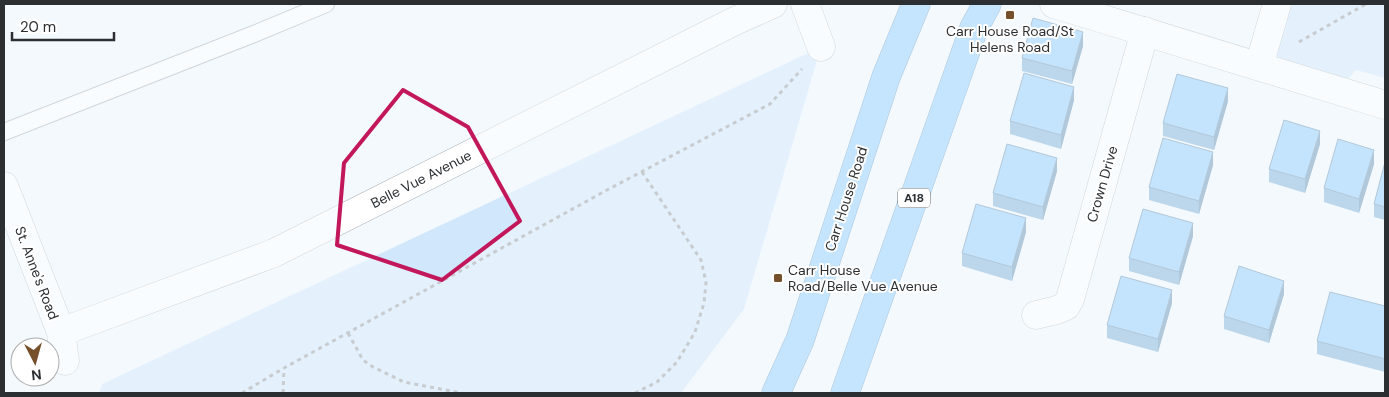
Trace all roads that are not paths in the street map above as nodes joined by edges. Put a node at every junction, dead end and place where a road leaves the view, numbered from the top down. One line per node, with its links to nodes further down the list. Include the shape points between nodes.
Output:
1 (326, 4): 12 (lane)
2 (772, 4): 15 (street, Belle Vue Avenue, via 274,253)
3 (805, 4): 9 (street)
4 (916, 4): 17 (highway, Carr House Road, via 886,76 800,340)
5 (987, 4): 18 (highway, A18, via 974,28)
6 (1054, 4): 8 (street)
7 (1277, 4): 10 (street)
8 (1145, 31): 10 (street); 14 (street, Crown Drive, via 1070,298 1066,306)
9 (821, 47)
10 (1259, 66): 11 (street)
11 (1385, 105)
12 (4, 132)
13 (4, 186): 15 (street, St. Anne's Road)
14 (1036, 315)
15 (60, 332): 16 (street, St. Anne's Road)
16 (65, 361)
17 (776, 393)
18 (845, 393)

